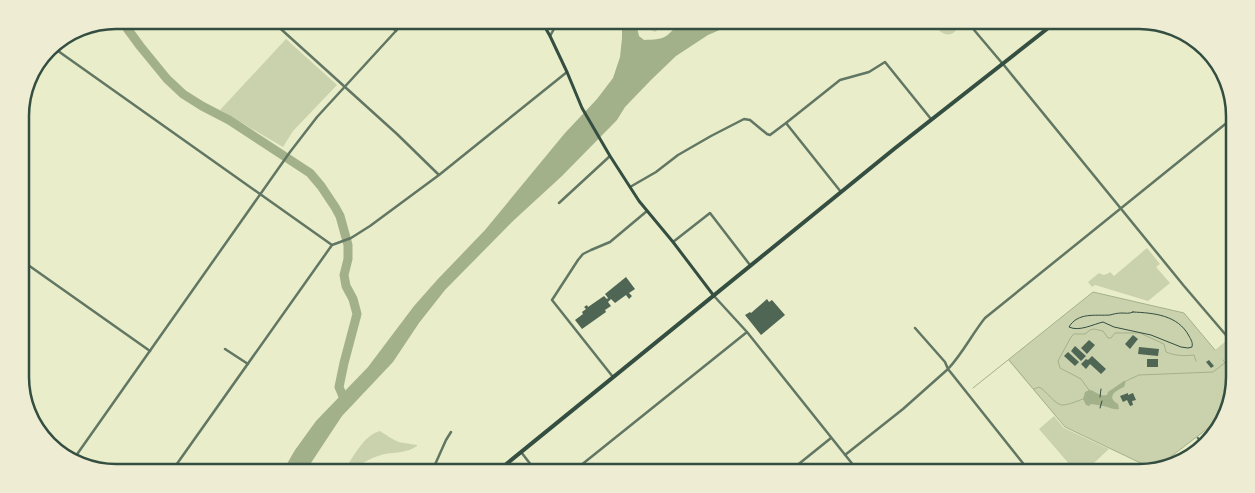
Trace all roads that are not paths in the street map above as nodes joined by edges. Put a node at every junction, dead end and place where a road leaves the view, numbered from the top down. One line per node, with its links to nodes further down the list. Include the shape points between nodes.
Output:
1 (281, 29): 11 (street)
2 (546, 29): 7 (main road)
3 (554, 29): 7 (street)
4 (973, 29): 9 (street)
5 (1047, 29): 9 (main road)
6 (396, 31): 11 (street)
7 (550, 36): 10 (main road)
8 (57, 51): 19 (street)
9 (1004, 64): 12 (main road); 21 (street)
10 (567, 72): 15 (main road, via 582,108); 16 (street)
11 (345, 88): 16 (street); 19 (street, via 318,117)
12 (932, 120): 13 (street, via 884,62 869,72 840,80); 18 (main road)
13 (786, 123): 17 (street, via 770,135 744,119 678,155); 18 (street)
14 (1226, 124): 21 (street)
15 (610, 156): 17 (main road); 20 (street)
16 (438, 175): 24 (street, via 370,226)
17 (630, 188): 22 (main road)
18 (842, 193): 26 (main road)
19 (260, 194): 24 (street); 32 (street)
20 (559, 203)
21 (1121, 209): 30 (street); 34 (street, via 985,318)
22 (647, 211): 23 (main road); 35 (street, via 610,242 583,254 552,300)
23 (673, 242): 26 (street, via 710,213); 27 (main road)
24 (332, 245): 33 (street)
25 (29, 266): 32 (street)
26 (751, 266): 27 (main road)
27 (714, 296): 29 (street); 35 (main road)
28 (915, 328): 34 (street)
29 (746, 332): 37 (street); 45 (street)
30 (1226, 336)
31 (225, 349): 33 (street)
32 (150, 351): 39 (street)
33 (248, 364): 41 (street)
34 (948, 369): 40 (street); 48 (street)
35 (613, 377): 38 (main road)
36 (451, 432): 42 (street)
37 (831, 438): 40 (street); 46 (street)
38 (521, 452): 43 (main road); 44 (street)
39 (77, 455)
40 (845, 455): 47 (street)
41 (177, 464)
42 (436, 464)
43 (506, 464)
44 (530, 464)
45 (582, 464)
46 (799, 464)
47 (852, 464)
48 (1024, 464)

